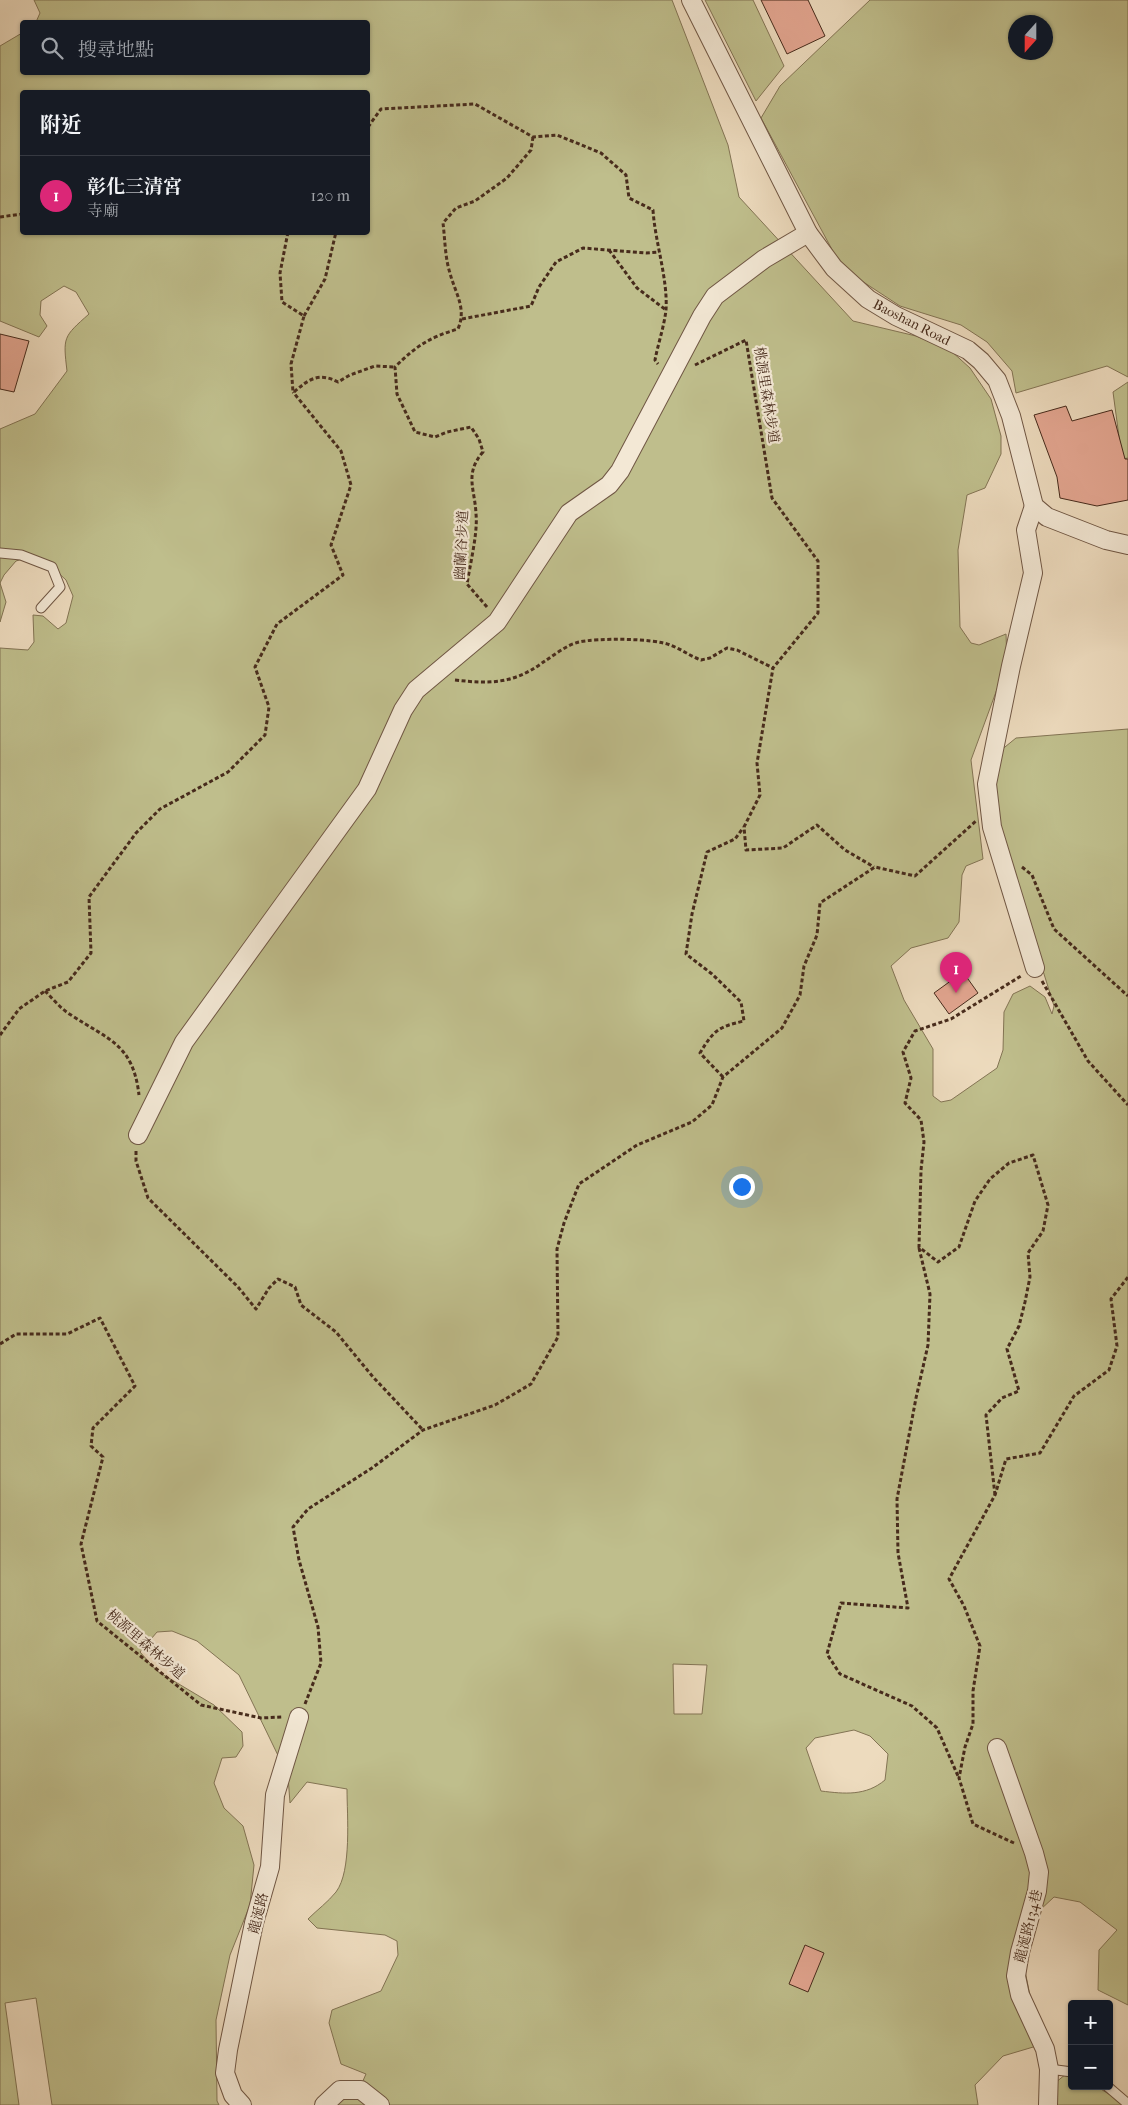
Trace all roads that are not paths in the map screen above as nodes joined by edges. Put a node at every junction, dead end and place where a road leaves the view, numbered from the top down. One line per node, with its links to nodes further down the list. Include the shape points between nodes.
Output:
1 (691, 0): 2 (street, Baoshan Road)
2 (808, 233): 3 (street, Baoshan Road, via 834,268 868,299 968,350 997,380 1011,416); 8 (street, via 764,259 715,296 620,471 609,485 569,513 497,622 416,690 403,710 366,789 184,1042)
3 (1034, 506): 4 (street, via 1047,517); 7 (street, via 1026,530 1033,573 987,784 992,827)
4 (1128, 545)
5 (0, 553): 6 (lane, via 21,555 52,568 60,587)
6 (41, 608)
7 (1035, 968)
8 (141, 1127)
9 (299, 1717): 15 (street, 龍涎路, via 275,1795 270,1867 254,1923 228,2050 225,2073 233,2095)
10 (997, 1748): 11 (street, 龍涎路134巷, via 1039,1872 1038,1891 1016,1976 1020,1996 1045,2048)
11 (1049, 2069): 12 (lane); 18 (street, 龍涎路134巷)
12 (1068, 2071)
13 (1112, 2090): 14 (lane)
14 (1128, 2104)
15 (242, 2105)
16 (324, 2105): 17 (street, via 340,2090 361,2090)
17 (380, 2105)
18 (1048, 2105)

